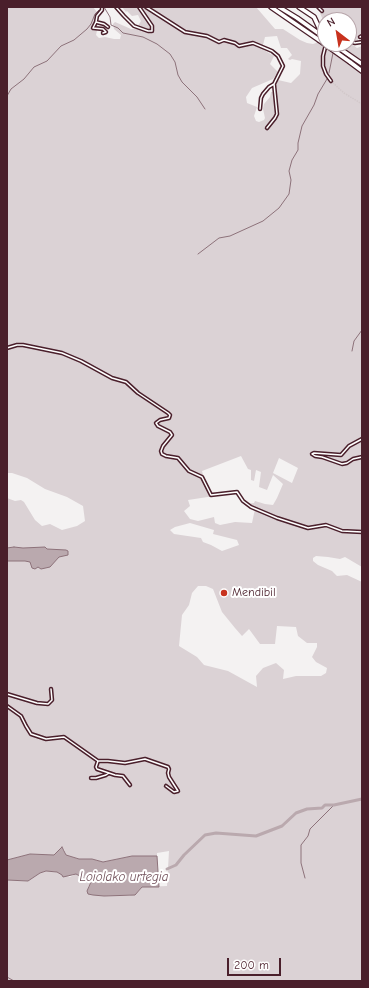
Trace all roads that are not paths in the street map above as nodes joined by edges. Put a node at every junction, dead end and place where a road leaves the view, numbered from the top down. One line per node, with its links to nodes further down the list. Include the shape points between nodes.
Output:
1 (102, 7): 10 (street)
2 (116, 7): 3 (street, via 134,26 152,31 152,26)
3 (139, 7)
4 (146, 7): 22 (street, via 185,32 201,34 239,46 253,43 272,51 283,66)
5 (271, 7): 20 (highway, bridge)
6 (279, 7): 13 (highway)
7 (299, 7): 11 (highway, via 314,17)
8 (318, 7): 9 (street)
9 (322, 11)
10 (96, 22): 12 (street); 14 (street, via 93,28 103,29 106,32)
11 (317, 23)
12 (108, 27)
13 (317, 31)
14 (103, 33)
15 (324, 52): 21 (street, via 323,66)
16 (345, 52): 18 (highway)
17 (346, 52): 18 (highway)
18 (348, 54): 19 (highway)
19 (362, 64)
20 (362, 71)
21 (331, 81)
22 (274, 84): 23 (street, via 263,94); 24 (street, via 278,114)
23 (260, 109)
24 (268, 128)
25 (7, 348): 28 (street, via 23,344 62,353 112,378 126,382 169,414 169,418 156,423 172,435 163,446 162,454 178,458 189,471 202,477 211,495 237,492 243,502 251,507 308,528 326,525 342,531)
26 (362, 439): 27 (street, via 349,446 341,455 312,454 342,464)
27 (362, 456)
28 (362, 532)
29 (51, 688): 30 (street, via 52,700 48,704)
30 (7, 694)
31 (7, 706): 32 (street, via 21,716 31,734 46,739 64,737)
32 (98, 761): 33 (street, via 96,768); 36 (street, via 125,763 144,759 168,767 178,791 174,792)
33 (109, 773): 34 (street, via 106,776); 35 (street, via 123,776)
34 (91, 778)
35 (130, 785)
36 (166, 786)

